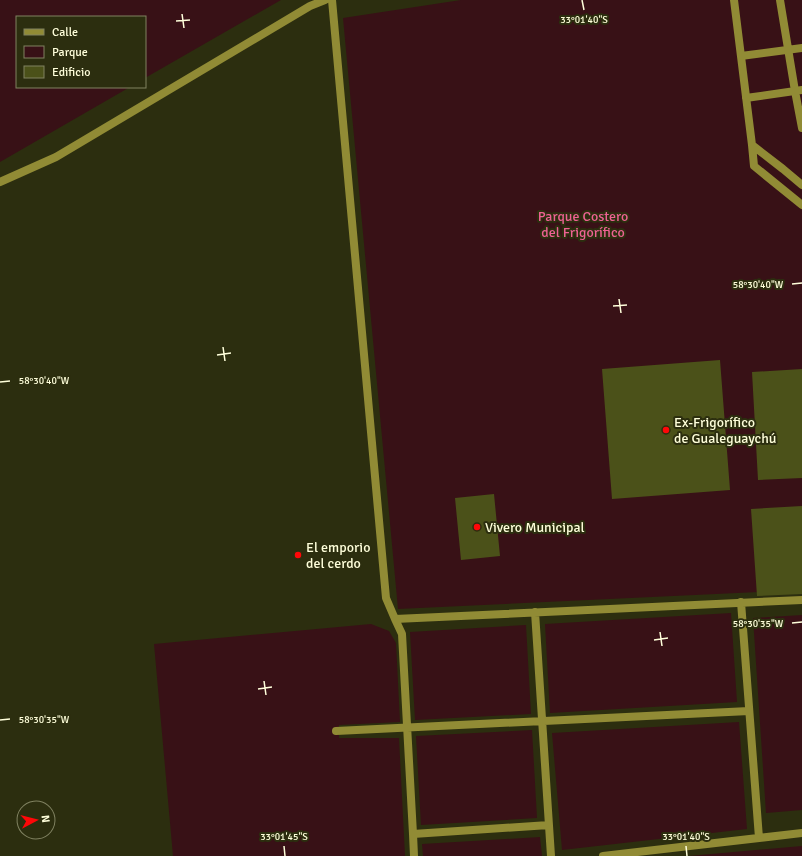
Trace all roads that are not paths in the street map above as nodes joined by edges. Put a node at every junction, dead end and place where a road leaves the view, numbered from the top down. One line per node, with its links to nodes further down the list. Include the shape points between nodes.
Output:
1 (325, 0): 12 (street, via 310,6 56,157)
2 (332, 0): 18 (street, via 386,598)
3 (734, 0): 7 (street)
4 (780, 0): 6 (street)
5 (802, 48): 6 (street)
6 (788, 50): 7 (street); 8 (street)
7 (741, 56): 9 (street)
8 (798, 90): 9 (street); 10 (street)
9 (746, 98): 11 (street)
10 (802, 128)
11 (752, 145): 13 (street); 14 (street, via 754,166)
12 (0, 182)
13 (802, 185)
14 (802, 205)
15 (802, 600): 16 (street)
16 (741, 602): 17 (street); 19 (street)
17 (535, 612): 18 (street); 20 (street)
18 (395, 619): 21 (street, via 402,634)
19 (749, 711): 20 (street); 26 (street)
20 (542, 722): 21 (street); 23 (street)
21 (407, 728): 22 (street); 25 (street)
22 (336, 732)
23 (549, 825): 25 (street); 28 (street)
24 (802, 833): 26 (street)
25 (413, 834): 27 (street)
26 (759, 838): 29 (street)
27 (414, 856)
28 (550, 856)
29 (603, 856)

